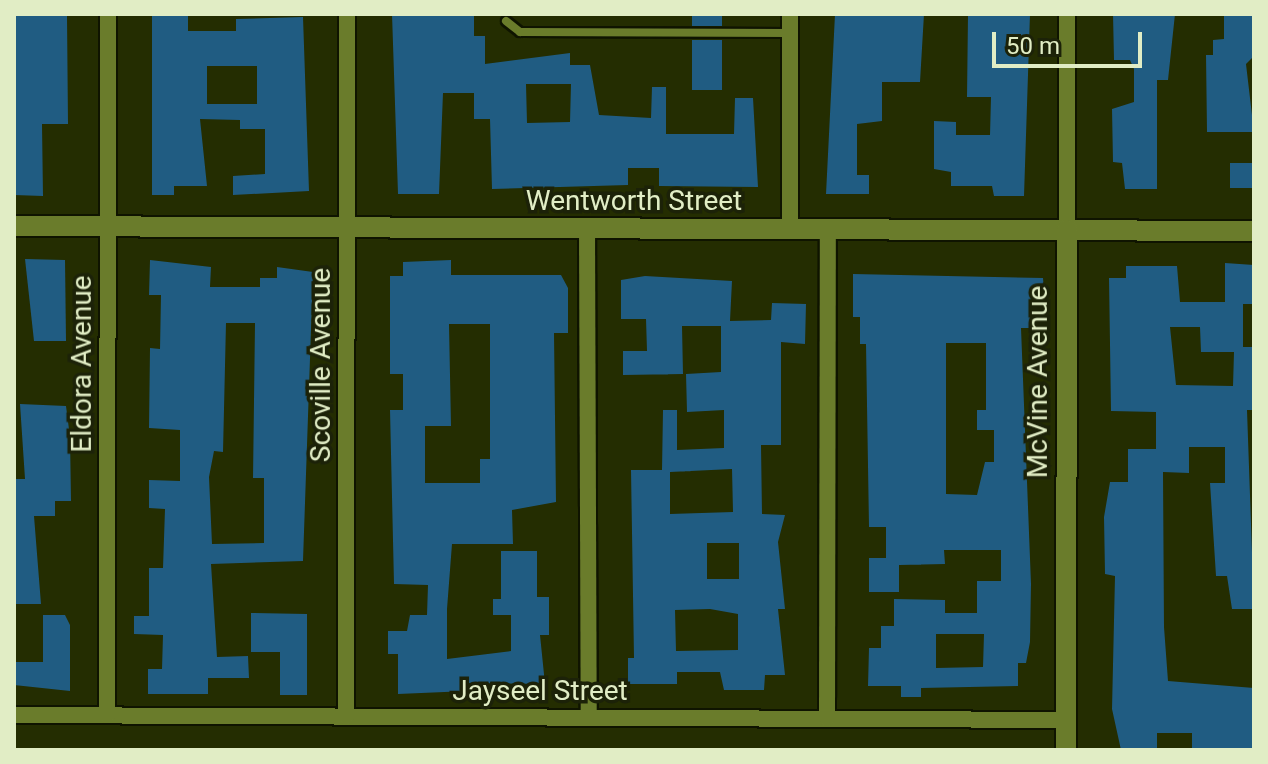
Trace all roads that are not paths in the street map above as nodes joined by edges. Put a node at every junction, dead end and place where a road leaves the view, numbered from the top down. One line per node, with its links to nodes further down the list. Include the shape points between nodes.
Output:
1 (108, 14): 8 (street, Eldora Avenue)
2 (347, 14): 10 (street, Scoville Avenue)
3 (790, 14): 6 (street)
4 (1067, 14): 13 (street, McVine Avenue)
5 (506, 21): 6 (lane, via 520,32)
6 (790, 33): 11 (street)
7 (14, 226): 8 (street, Wentworth Street)
8 (109, 227): 10 (street, Wentworth Street); 16 (street, Eldora Avenue)
9 (587, 228): 10 (street, Wentworth Street); 11 (street, Wentworth Street); 18 (street)
10 (348, 229): 17 (street, Scoville Avenue)
11 (790, 229): 12 (street, Wentworth Street)
12 (828, 229): 13 (street, Wentworth Street); 19 (street)
13 (1067, 230): 14 (street, Wentworth Street); 20 (street, McVine Avenue)
14 (1254, 231)
15 (14, 715): 16 (street, Jayseel Street)
16 (107, 715): 17 (street, Jayseel Street)
17 (346, 716): 18 (street, Jayseel Street)
18 (589, 717): 19 (street, Jayseel Street)
19 (827, 718): 20 (street, Jayseel Street)
20 (1066, 720): 21 (street, McVine Avenue)
21 (1066, 750)

